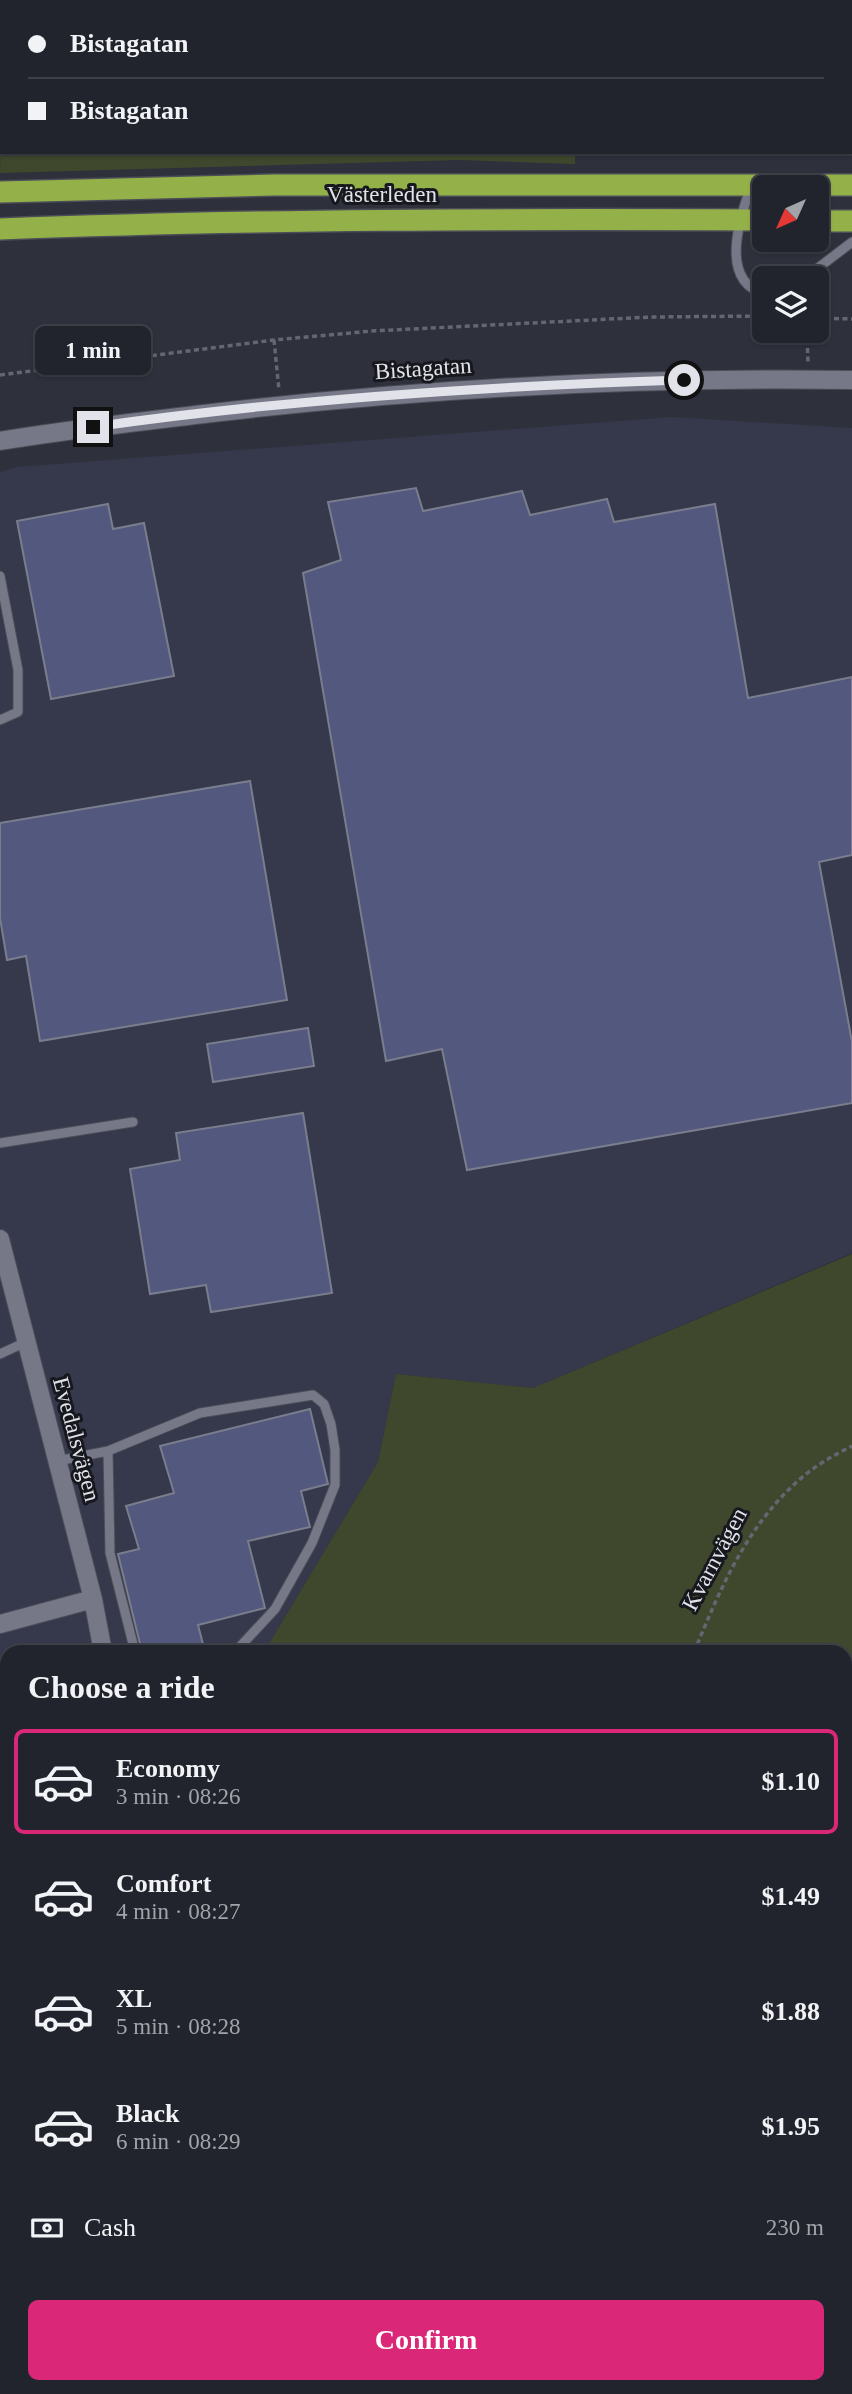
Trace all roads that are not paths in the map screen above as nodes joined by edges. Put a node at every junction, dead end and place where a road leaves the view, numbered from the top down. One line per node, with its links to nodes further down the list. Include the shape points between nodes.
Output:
1 (751, 185): 2 (highway, Västerleden); 3 (highway, Västerleden, via 274,185); 4 (lane)
2 (852, 185)
3 (0, 192)
4 (739, 220): 5 (highway, Västerleden); 8 (highway, Västerleden, via 245,221); 11 (lane, via 736,260 739,274)
5 (752, 220)
6 (830, 221): 7 (highway)
7 (852, 221)
8 (0, 229)
9 (852, 242): 10 (lane)
10 (821, 266)
11 (752, 289)
12 (852, 380): 13 (street, Bistagatan, via 502,387 280,405)
13 (0, 441)
14 (0, 576): 15 (lane, via 18,670 18,712)
15 (0, 720)
16 (133, 1122): 17 (lane)
17 (0, 1143)
18 (0, 1239): 19 (street, Evedalsvägen)
19 (26, 1342): 20 (lane); 22 (street, Evedalsvägen)
20 (0, 1354)
21 (108, 1451): 22 (lane); 26 (lane, via 110,1553); 27 (lane, via 200,1413 313,1395 324,1404 335,1450 335,1485 312,1543 275,1609)
22 (57, 1461): 23 (street, Evedalsvägen)
23 (93, 1599): 24 (street); 25 (street, Evedalsvägen)
24 (0, 1624)
25 (102, 1645)
26 (133, 1645)
27 (242, 1645)

